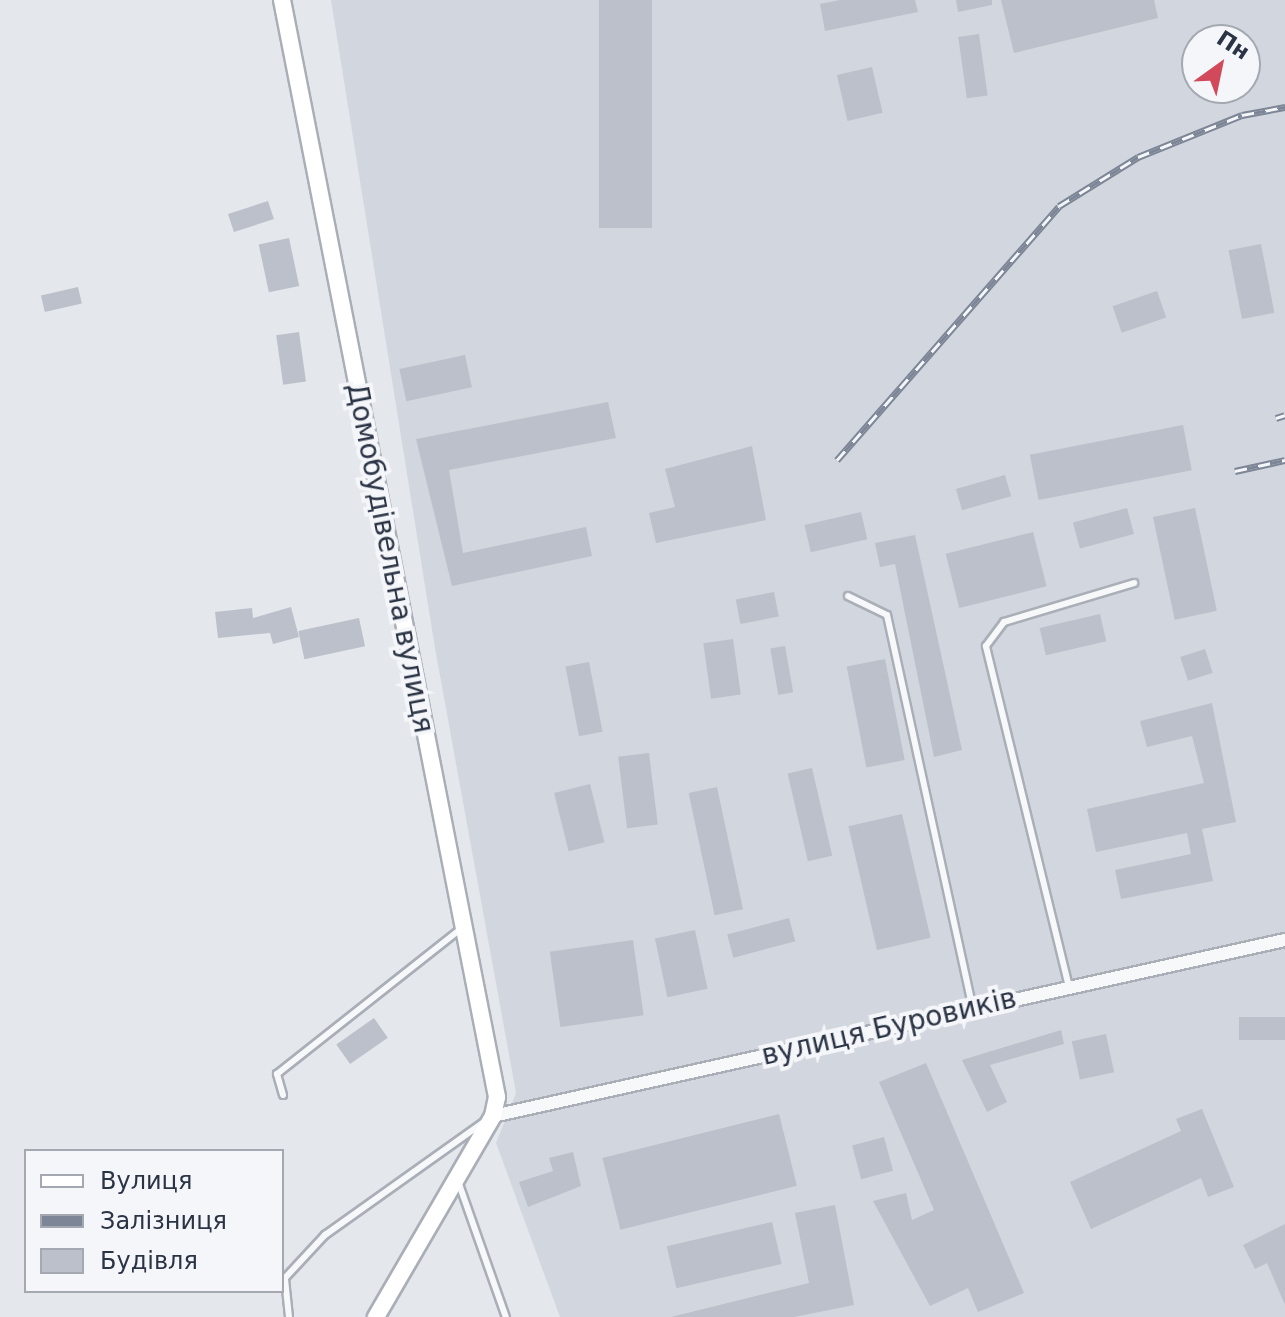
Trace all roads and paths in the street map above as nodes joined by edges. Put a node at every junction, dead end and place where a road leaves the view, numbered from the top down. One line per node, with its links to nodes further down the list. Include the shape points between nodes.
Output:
1 (282, 0): 4 (street, Домобудівельна вулиця)
2 (1134, 583): 6 (lane, via 1004,622 986,646)
3 (848, 596): 7 (lane, via 887,615)
4 (462, 928): 8 (lane, via 277,1074); 9 (street, Домобудівельна вулиця, via 493,1072)
5 (1285, 940): 6 (street, вулиця Буровиків)
6 (1069, 987): 7 (street, вулиця Буровиків)
7 (973, 1009): 9 (street, вулиця Буровиків)
8 (283, 1095)
9 (493, 1116): 10 (street); 11 (lane, via 325,1235 285,1278)
10 (457, 1177): 12 (street); 13 (lane)
11 (289, 1317)
12 (376, 1317)
13 (506, 1317)

